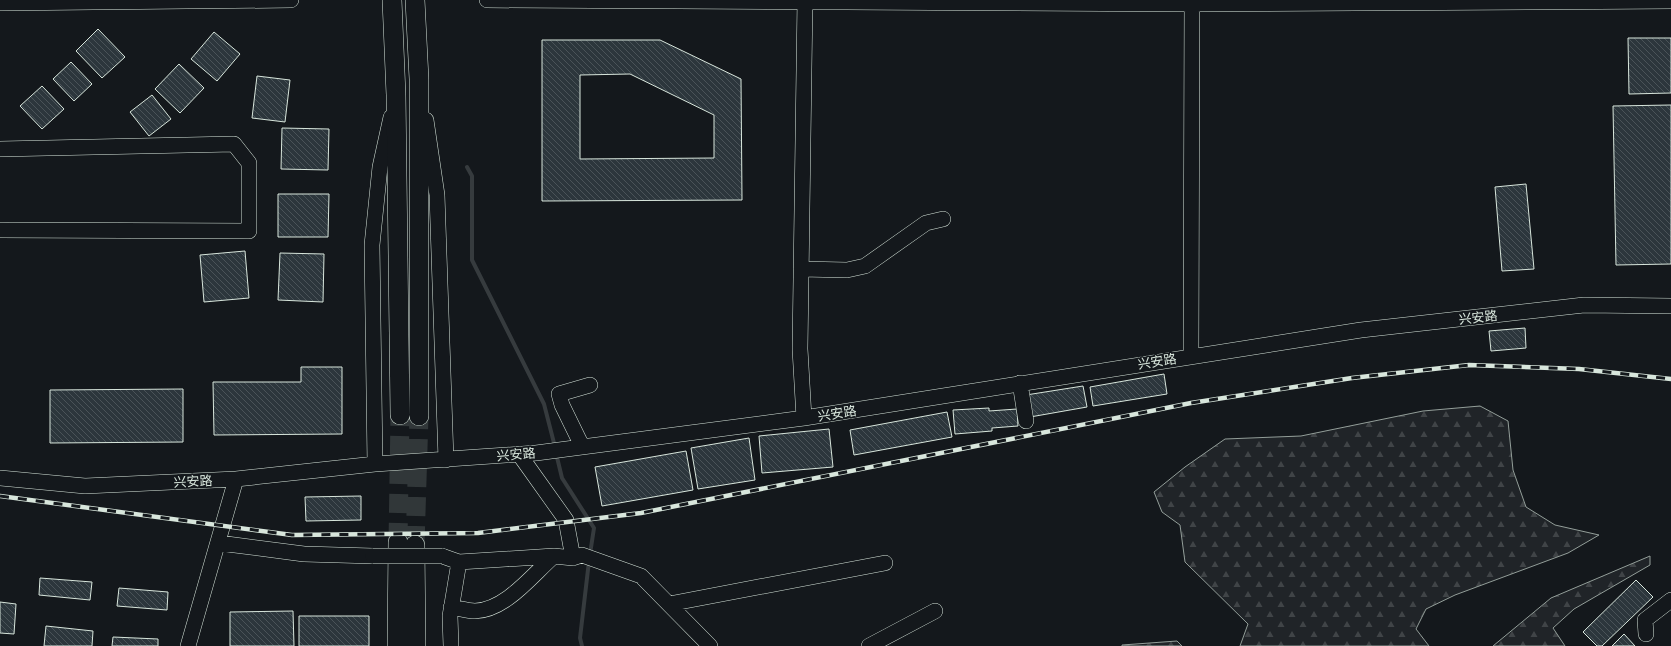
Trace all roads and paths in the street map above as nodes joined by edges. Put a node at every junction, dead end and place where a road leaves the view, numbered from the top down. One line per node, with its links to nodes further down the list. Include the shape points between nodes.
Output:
1 (291, 0): 8 (street)
2 (392, 0): 10 (main road)
3 (415, 0): 9 (main road)
4 (487, 0): 5 (street)
5 (805, 1): 7 (street); 14 (street)
6 (1671, 1): 7 (street)
7 (1192, 2): 16 (street)
8 (0, 3)
9 (419, 79): 20 (main road); 25 (street, via 437,195)
10 (396, 95): 19 (main road); 26 (street, via 380,167 372,245)
11 (0, 149): 13 (street, via 234,144 249,163 249,231)
12 (943, 220): 14 (street, via 926,223 865,266 847,270)
13 (0, 230)
14 (801, 270): 21 (street, via 800,349)
15 (1671, 306): 16 (street, 兴安路, via 1584,305 1361,330)
16 (1191, 356): 17 (street, 兴安路)
17 (1020, 383): 21 (street, 兴安路); 22 (street)
18 (590, 385): 23 (street, via 560,394)
19 (400, 415)
20 (419, 416)
21 (804, 418): 23 (street, 兴安路)
22 (1026, 420)
23 (579, 447): 24 (street, 兴安路)
24 (519, 454): 25 (street, 兴安路); 31 (street, via 566,520)
25 (446, 460): 26 (street, 兴安路)
26 (375, 464): 28 (street, 兴安路)
27 (0, 478): 28 (street, 兴安路, via 85,486)
28 (236, 479): 29 (street)
29 (219, 543): 32 (street, bridge, via 304,554 442,556); 39 (street)
30 (554, 556): 31 (street); 32 (street); 36 (street, via 504,602 475,611)
31 (577, 557): 35 (street, via 596,560 640,576)
32 (459, 562): 36 (street)
33 (885, 563): 35 (street)
34 (1671, 600): 38 (street, via 1645,620)
35 (669, 604): 43 (street)
36 (451, 607): 42 (street)
37 (935, 611): 44 (street)
38 (1646, 634)
39 (188, 646)
40 (397, 646): 41 (main road, via 406,543)
41 (416, 646)
42 (451, 646)
43 (710, 646)
44 (869, 646)

